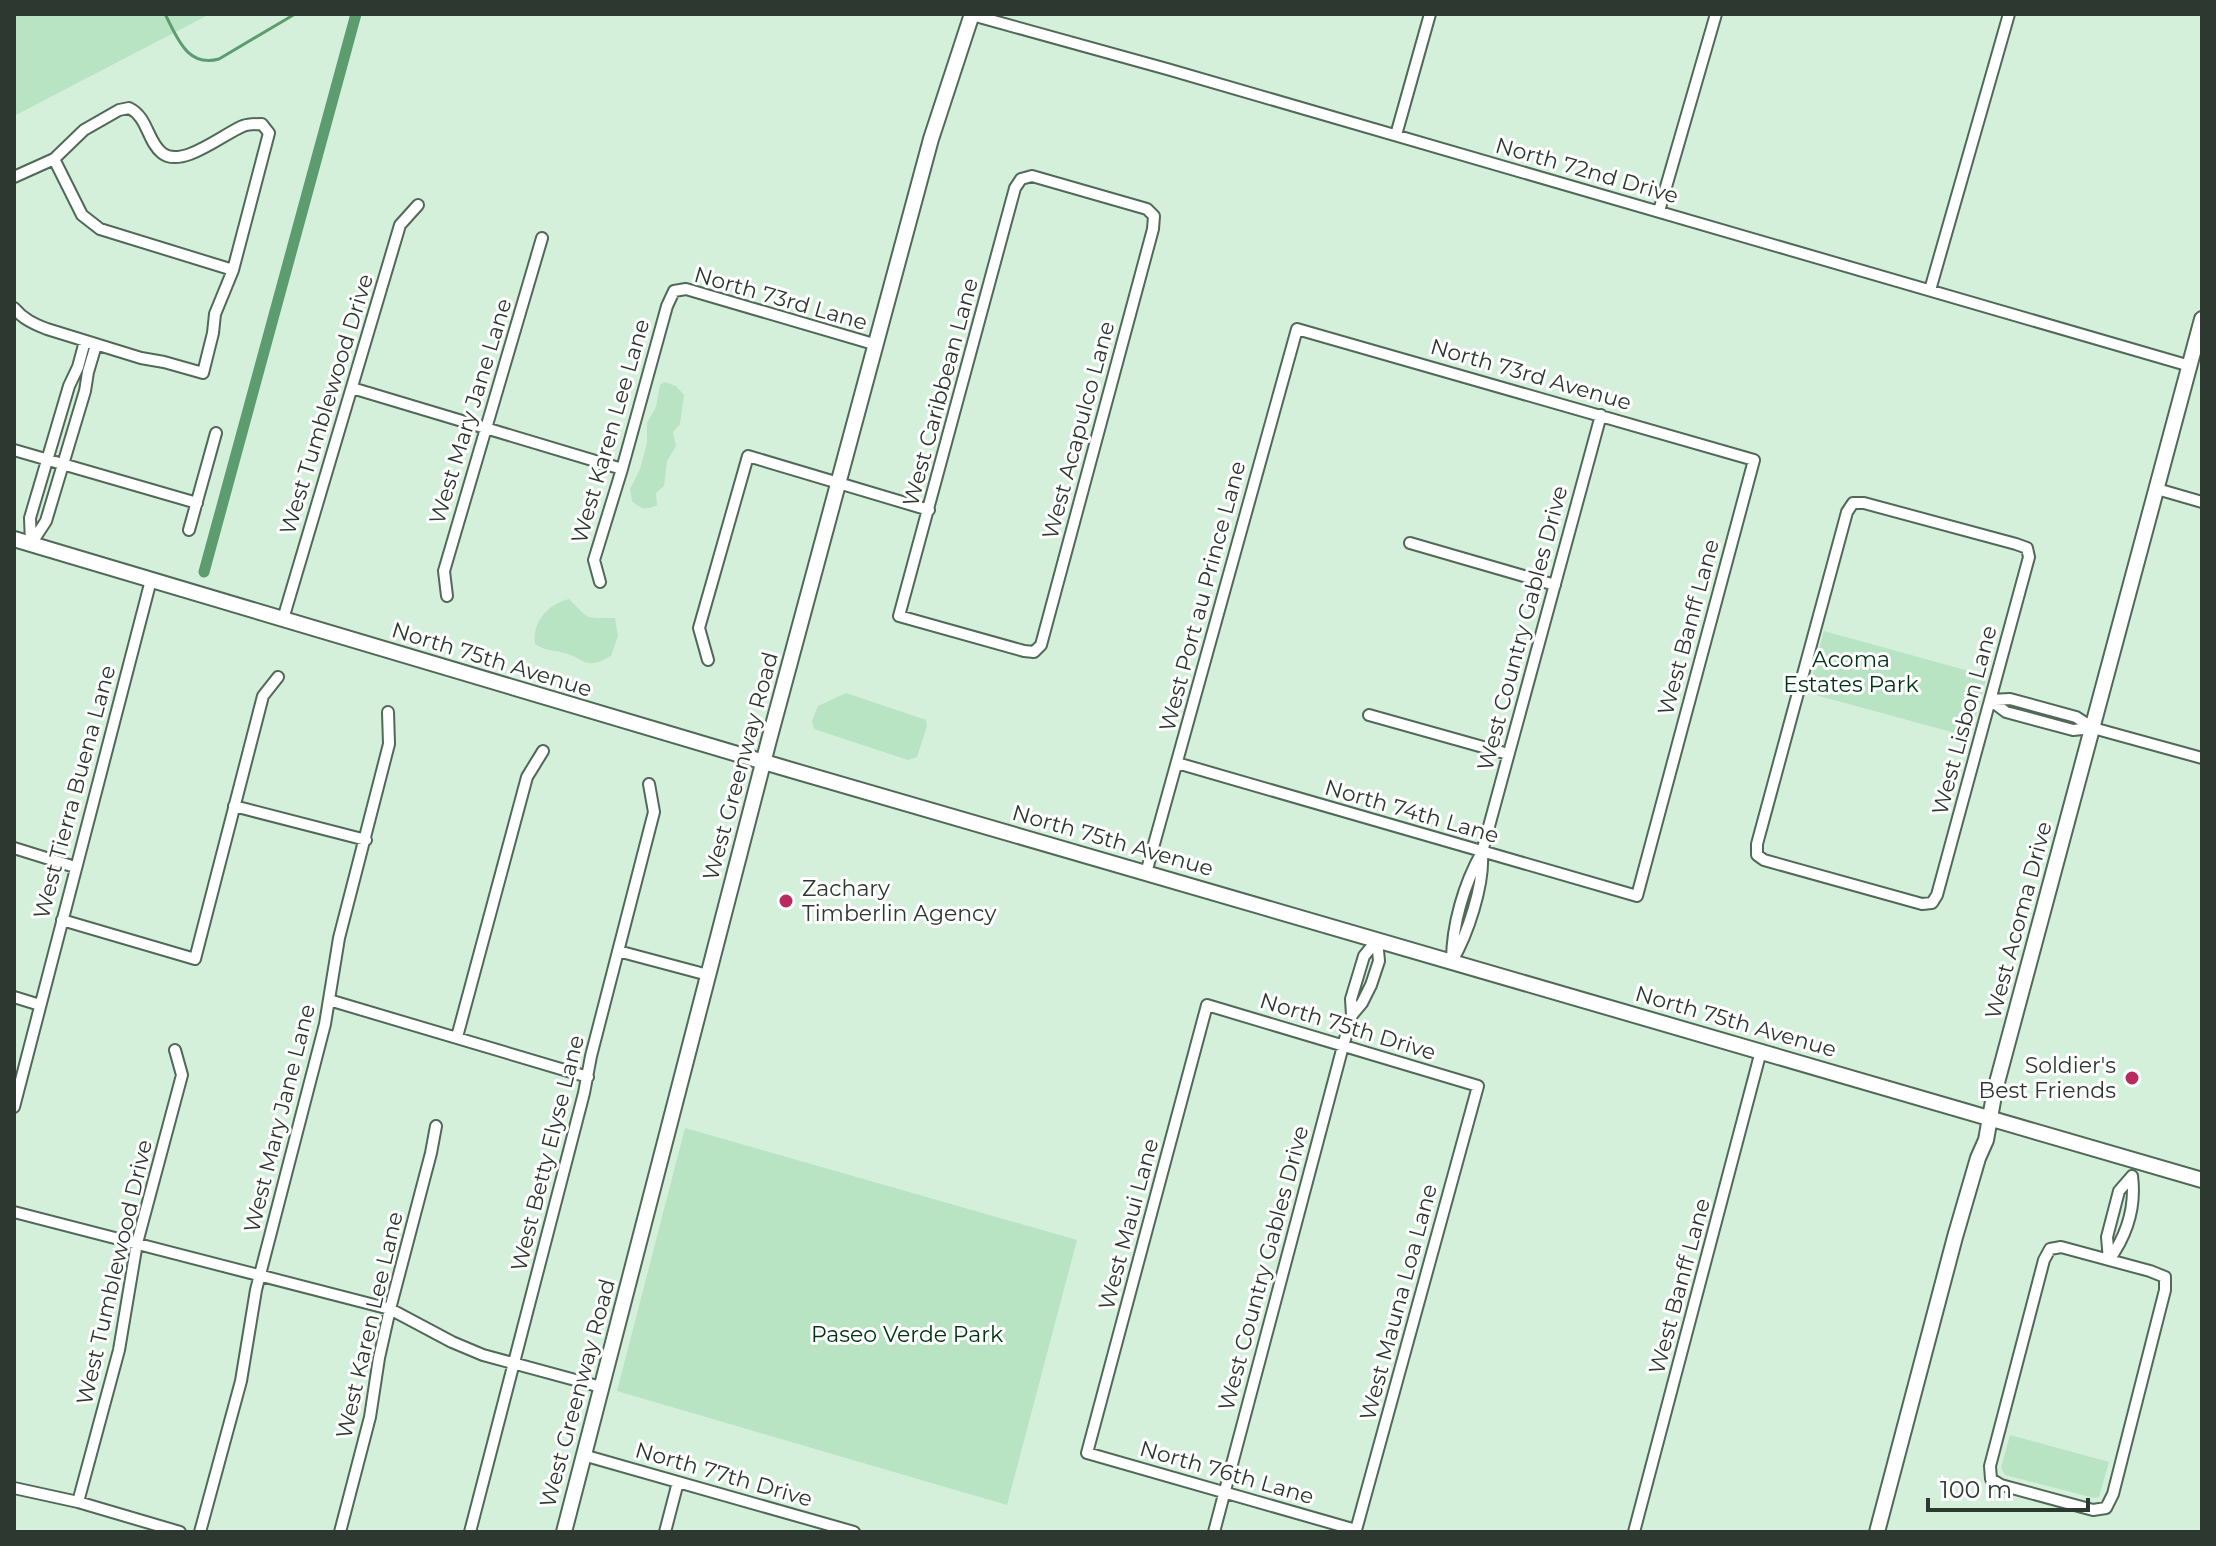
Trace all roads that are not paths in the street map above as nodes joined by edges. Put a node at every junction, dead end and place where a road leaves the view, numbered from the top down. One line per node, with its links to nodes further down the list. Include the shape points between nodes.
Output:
1 (972, 14): 5 (street, North 72nd Drive); 19 (street, West Greenway Road, via 931,139)
2 (1430, 14): 5 (street)
3 (1716, 14): 9 (street)
4 (2009, 14): 13 (street)
5 (1396, 135): 9 (street, North 72nd Drive)
6 (54, 159): 7 (street); 12 (street, via 82,215 100,229); 12 (street, via 84,130 129,108 138,112 160,152 172,158 245,125 262,124 269,133)
7 (14, 177)
8 (418, 205): 22 (street, West Tumblewood Drive, via 400,225)
9 (1659, 211): 13 (street, North 72nd Drive)
10 (1154, 216): 36 (street, West Caribbean Lane, via 1147,209 1032,176 1021,179); 45 (street, West Acapulco Lane, via 1041,645 1034,652 1024,651)
11 (542, 238): 25 (street, West Mary Jane Lane)
12 (233, 270): 18 (street, via 215,314 203,373)
13 (1930, 290): 20 (street, North 72nd Drive)
14 (674, 291): 19 (street, North 73rd Lane, via 686,289); 31 (street, West Karen Lee Lane)
15 (14, 308): 18 (street, via 33,323)
16 (2202, 319): 20 (street, West Acoma Drive)
17 (1297, 329): 24 (street, North 73rd Avenue); 59 (street, West Port au Prince Lane)
18 (91, 343): 21 (street); 23 (street)
19 (877, 345): 32 (street, West Greenway Road)
20 (2190, 366): 33 (street, West Acoma Drive)
21 (69, 386): 23 (street); 28 (street)
22 (352, 388): 25 (street); 46 (street, West Tumblewood Drive)
23 (85, 391): 30 (street)
24 (1601, 415): 29 (street, North 73rd Avenue); 43 (street, West Country Gables Drive)
25 (485, 428): 31 (street); 44 (street, West Mary Jane Lane, via 444,571)
26 (216, 433): 35 (street)
27 (14, 450): 28 (street)
28 (47, 459): 30 (street); 40 (street, via 30,518)
29 (1754, 460): 67 (street, West Banff Lane)
30 (63, 464): 35 (street); 40 (street, via 46,521)
31 (622, 469): 42 (street, West Karen Lee Lane, via 594,560)
32 (838, 484): 36 (street); 47 (street, via 748,456 699,628); 58 (street, West Greenway Road)
33 (2157, 489): 34 (street); 54 (street, West Acoma Drive)
34 (2202, 502)
35 (197, 503): 37 (street)
36 (929, 510): 45 (street, West Caribbean Lane)
37 (189, 530)
38 (14, 539): 40 (street, North 75th Avenue)
39 (1410, 543): 43 (street)
40 (31, 544): 41 (street, North 75th Avenue)
41 (151, 580): 46 (street, North 75th Avenue); 65 (street, West Tierra Buena Lane)
42 (600, 582)
43 (1555, 585): 56 (street, West Country Gables Drive)
44 (447, 596)
45 (899, 616)
46 (283, 619): 58 (street, North 75th Avenue)
47 (708, 660)
48 (278, 677): 61 (street, via 263,696)
49 (1990, 700): 49 (street, West Lisbon Lane, via 1932,903 1757,855 1853,503 2027,548 2029,557); 50 (street, via 2010,699); 53 (street, via 2006,712)
50 (2052, 710): 53 (street); 54 (street)
51 (388, 712): 62 (street, West Mary Jane Lane, via 389,744)
52 (1369, 715): 56 (street)
53 (2049, 724): 54 (street)
54 (2093, 728): 57 (street); 84 (street, West Acoma Drive)
55 (543, 751): 77 (street, via 527,777)
56 (1508, 754): 64 (street, West Country Gables Drive)
57 (2202, 758)
58 (764, 762): 66 (street, North 75th Avenue); 72 (street, West Greenway Road)
59 (1177, 763): 64 (street, North 74th Lane); 66 (street, West Port au Prince Lane)
60 (649, 784): 70 (street, West Betty Elyse Lane, via 654,812)
61 (234, 806): 62 (street); 68 (street, via 195,959)
62 (366, 840): 74 (street, West Mary Jane Lane, via 339,938)
63 (14, 848): 65 (street)
64 (1482, 852): 67 (street, North 74th Lane); 71 (street, West Country Gables Drive, via 1453,936)
65 (75, 867): 68 (street, West Tierra Buena Lane)
66 (1146, 873): 69 (street, North 75th Avenue)
67 (1637, 896)
68 (62, 920): 75 (street, West Tierra Buena Lane)
69 (1377, 940): 71 (street, North 75th Avenue); 78 (street, West Country Gables Drive, via 1364,956)
70 (618, 951): 72 (street); 81 (street, West Betty Elyse Lane)
71 (1452, 961): 80 (street, North 75th Avenue)
72 (708, 975): 93 (street, West Greenway Road)
73 (14, 997): 75 (street)
74 (329, 1000): 77 (street); 90 (street, West Mary Jane Lane)
75 (40, 1005): 83 (street, West Tierra Buena Lane)
76 (1207, 1005): 78 (street, North 75th Drive); 94 (street, West Maui Lane)
77 (457, 1037): 81 (street)
78 (1343, 1046): 82 (street, North 75th Drive); 98 (street, West Country Gables Drive)
79 (175, 1050): 88 (street, West Tumblewood Drive, via 182,1075)
80 (1761, 1051): 84 (street, North 75th Avenue); 111 (street, West Banff Lane)
81 (588, 1077): 92 (street, West Betty Elyse Lane)
82 (1478, 1086): 101 (street, West Mauna Loa Lane)
83 (14, 1107)
84 (1990, 1118): 86 (street, North 75th Avenue); 112 (street, West Acoma Drive)
85 (436, 1126): 91 (street, West Karen Lee Lane)
86 (2202, 1180)
87 (14, 1212): 88 (street)
88 (137, 1243): 90 (street); 99 (street, West Tumblewood Drive, via 119,1350)
89 (2109, 1260): 89 (street, via 2123,1241 2135,1195 2132,1176 2119,1191 2107,1237); 89 (street, via 2165,1277 2165,1290 2113,1494 2106,1508 2093,1510 2001,1485 1991,1479 1990,1466 2050,1249)
90 (260, 1275): 91 (street); 103 (street, West Mary Jane Lane, via 241,1381)
91 (390, 1309): 92 (street, via 467,1349); 104 (street, West Karen Lee Lane, via 370,1417)
92 (514, 1363): 93 (street); 105 (street, West Betty Elyse Lane)
93 (601, 1387): 95 (street, West Greenway Road)
94 (1087, 1453): 98 (street, North 76th Lane)
95 (583, 1455): 96 (street, North 77th Drive); 106 (street, West Greenway Road)
96 (678, 1482): 100 (street, North 77th Drive); 107 (street)
97 (14, 1488): 99 (street)
98 (1225, 1492): 101 (street, North 76th Lane); 110 (street, West Country Gables Drive)
99 (78, 1502): 102 (street)
100 (813, 1520): 108 (street); 109 (street, North 77th Drive)
101 (1356, 1530)
102 (180, 1532)
103 (200, 1532)
104 (340, 1532)
105 (470, 1532)
106 (564, 1532)
107 (665, 1532)
108 (810, 1532)
109 (854, 1532)
110 (1214, 1532)
111 (1634, 1532)
112 (1877, 1532)

